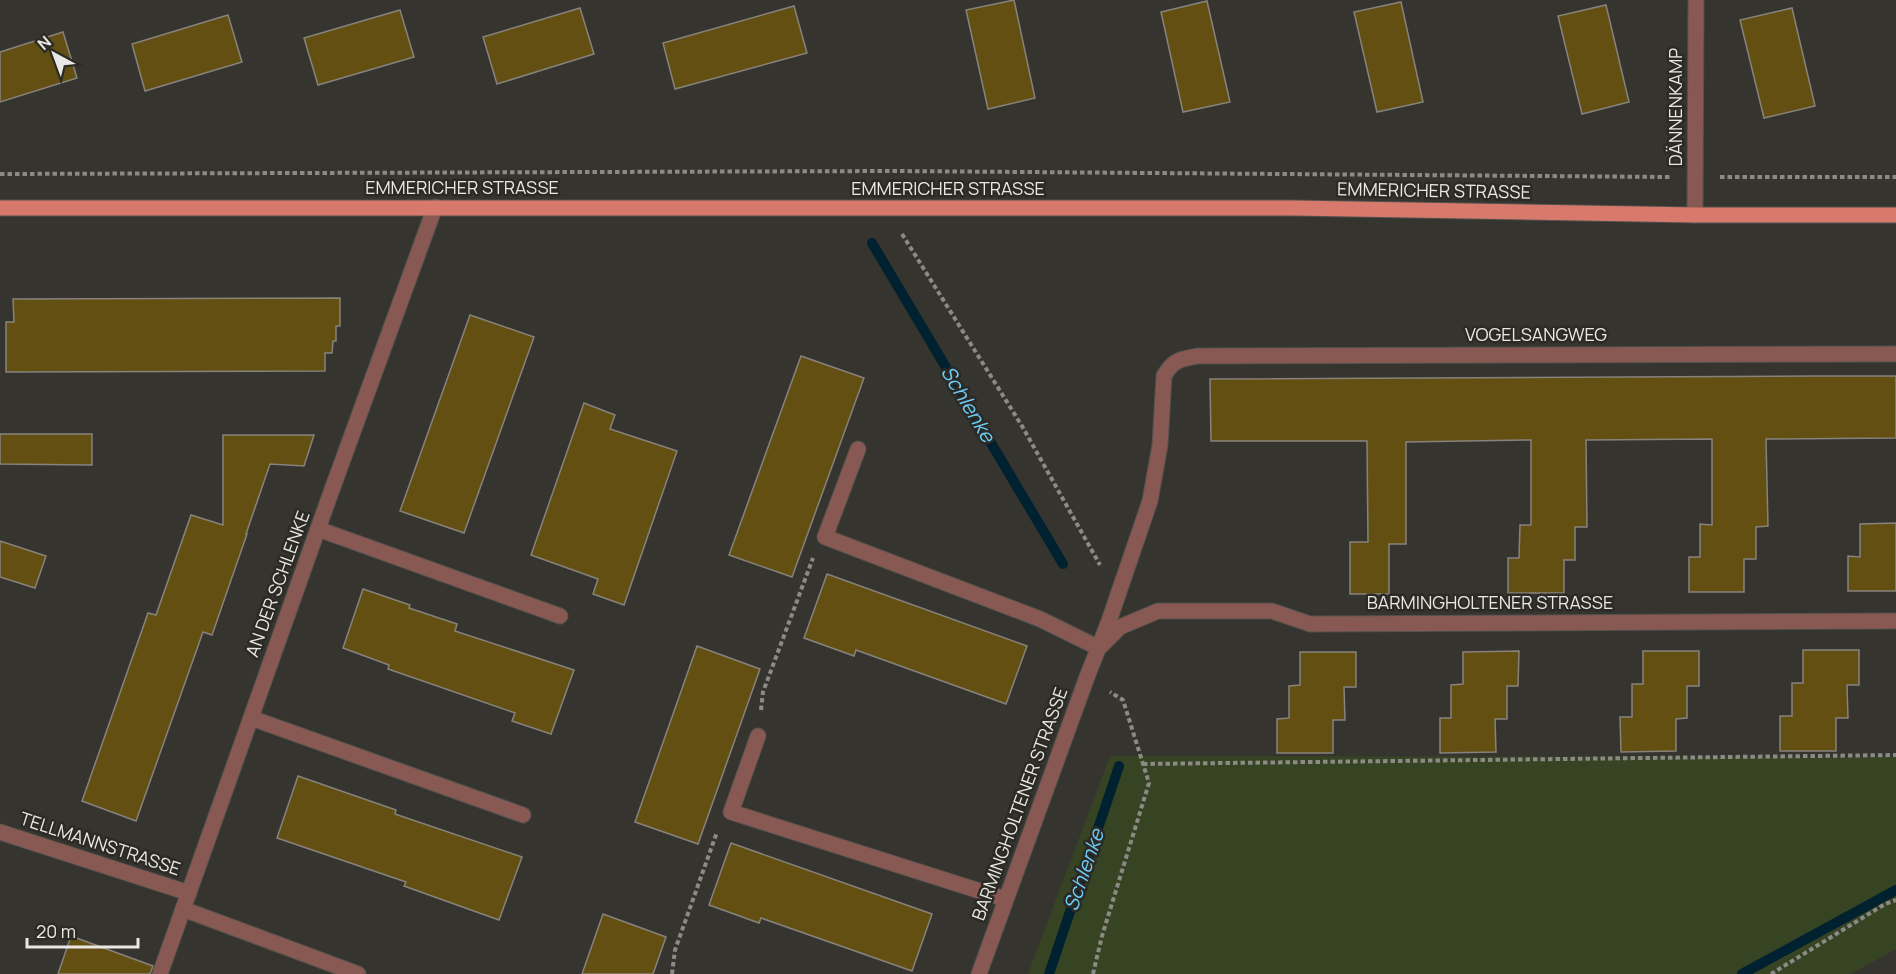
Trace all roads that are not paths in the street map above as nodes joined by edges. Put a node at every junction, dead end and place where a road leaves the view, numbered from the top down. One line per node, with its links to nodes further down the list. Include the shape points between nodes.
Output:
1 (1696, 0): 4 (street, DÄNNENKAMP)
2 (435, 207): 3 (main road, EMMERICHER STRASSE); 4 (main road, EMMERICHER STRASSE, via 1293,208); 9 (street, AN DER SCHLENKE)
3 (0, 208)
4 (1695, 215): 5 (main road, EMMERICHER STRASSE)
5 (1896, 215)
6 (1896, 354): 7 (street, VOGELSANGWEG, via 1198,356)
7 (1178, 360): 12 (street, BARMINGHOLTENER STRASSE, via 1164,376 1160,445 1150,501)
8 (858, 449): 12 (street, via 825,537 1040,619)
9 (318, 529): 10 (street); 13 (street, AN DER SCHLENKE)
10 (560, 616)
11 (1896, 621): 12 (street, BARMINGHOLTENER STRASSE, via 1310,624 1272,611 1158,611 1120,627)
12 (1099, 648): 18 (street, BARMINGHOLTENER STRASSE)
13 (251, 718): 15 (street); 17 (street, AN DER SCHLENKE)
14 (758, 736): 18 (street, via 731,812)
15 (522, 815)
16 (0, 832): 17 (street, TELLMANNSTRASSE)
17 (189, 893): 19 (street, AN DER SCHLENKE)
18 (1005, 899): 22 (street, BARMINGHOLTENER STRASSE)
19 (183, 909): 20 (street, AN DER SCHLENKE); 21 (street)
20 (160, 974)
21 (358, 974)
22 (979, 974)

